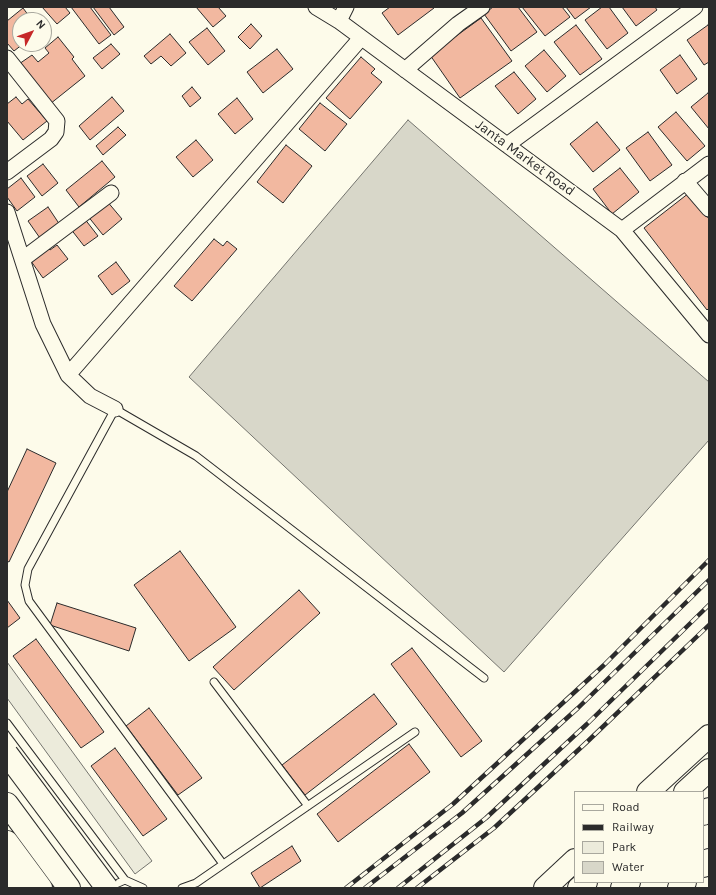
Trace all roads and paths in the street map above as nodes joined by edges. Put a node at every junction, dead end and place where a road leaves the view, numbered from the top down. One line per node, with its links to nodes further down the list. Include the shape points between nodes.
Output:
1 (316, 7): 5 (street, Janta Market Road)
2 (346, 7): 5 (street)
3 (482, 7): 8 (street, via 458,24)
4 (695, 7): 9 (street)
5 (339, 21): 6 (street, Janta Market Road)
6 (361, 38): 8 (street, Janta Market Road); 19 (street)
7 (7, 58): 11 (street, via 57,121 56,132 51,139)
8 (405, 70): 9 (street, Janta Market Road)
9 (507, 145): 16 (street, Janta Market Road)
10 (709, 164): 12 (street)
11 (7, 172)
12 (685, 181): 14 (street); 16 (street)
13 (111, 193): 17 (street)
14 (709, 209)
15 (7, 212): 17 (street)
16 (622, 230): 18 (street, Janta Market Road)
17 (23, 259): 19 (street, via 43,324)
18 (709, 335)
19 (68, 375): 20 (street, via 90,396)
20 (115, 409): 21 (lane, via 196,456); 34 (lane, via 28,569 25,585 29,601)
21 (484, 678)
22 (214, 682): 31 (lane)
23 (7, 723): 36 (lane)
24 (415, 732): 31 (lane)
25 (709, 736): 28 (main road)
26 (7, 754): 36 (main road, bridge)
27 (709, 770): 29 (main road)
28 (649, 791)
29 (686, 791)
30 (7, 804): 39 (main road)
31 (308, 806): 34 (lane)
32 (7, 842): 38 (main road)
33 (574, 861): 42 (main road)
34 (223, 864): 41 (lane, via 196,883)
35 (7, 869): 37 (main road)
36 (113, 885): 40 (lane)
37 (21, 888)
38 (41, 888)
39 (69, 888)
40 (143, 888)
41 (182, 888)
42 (545, 888)

